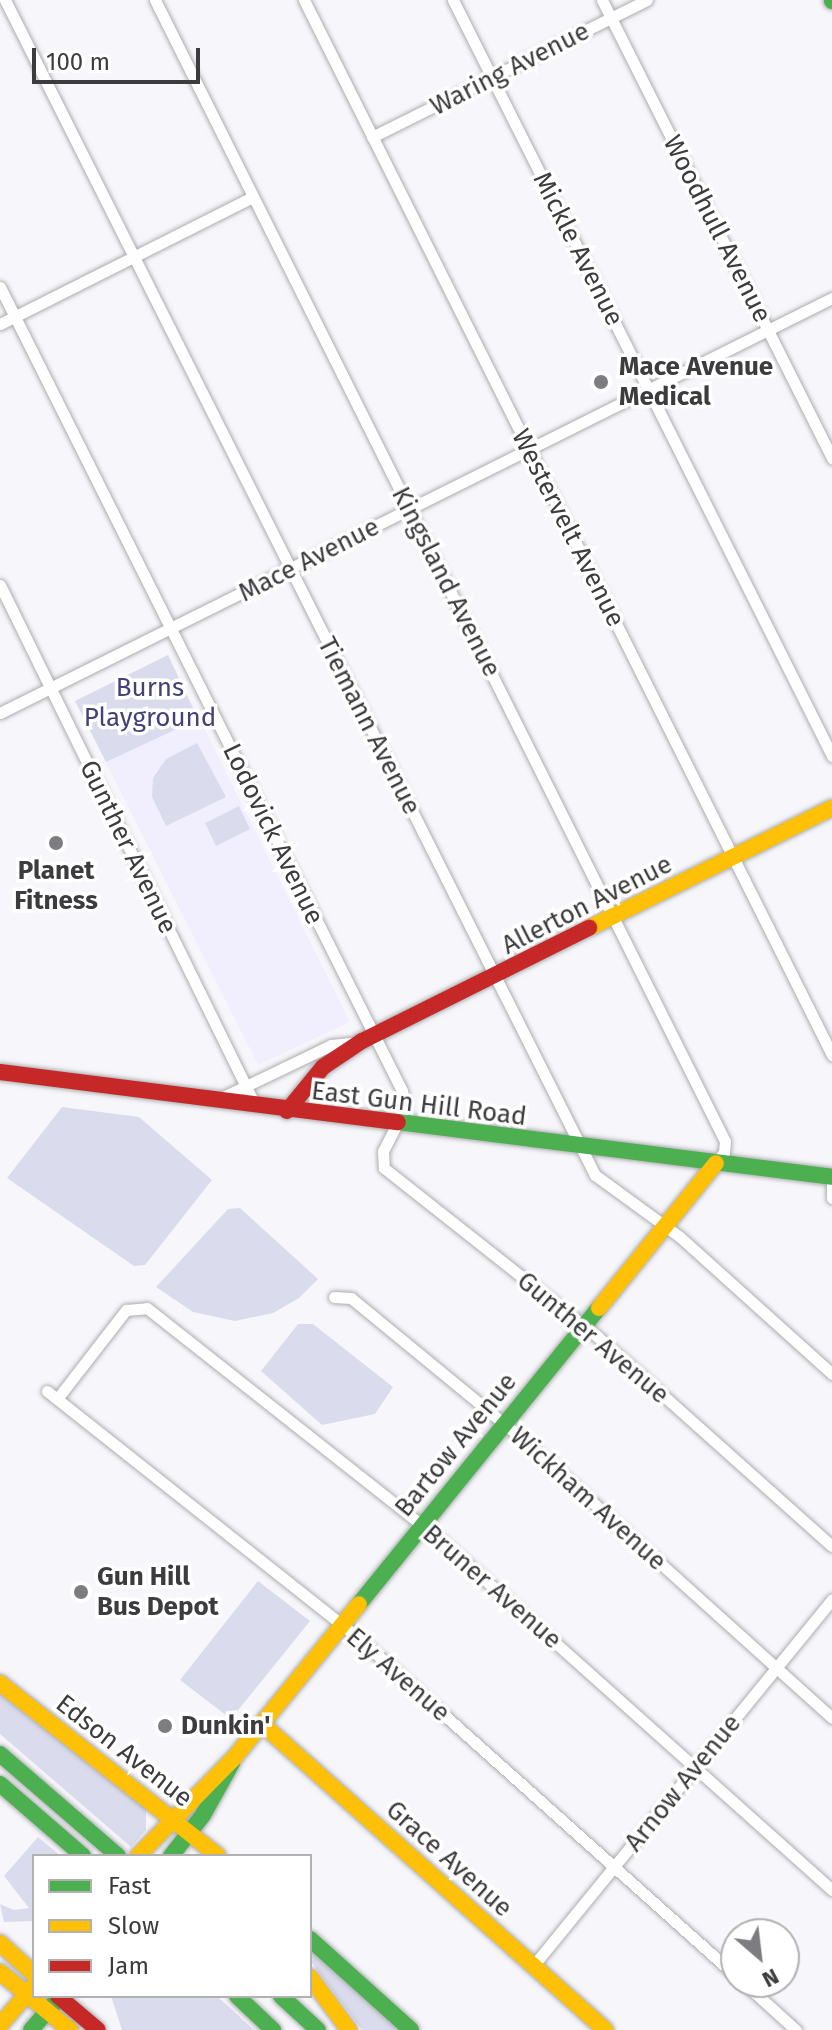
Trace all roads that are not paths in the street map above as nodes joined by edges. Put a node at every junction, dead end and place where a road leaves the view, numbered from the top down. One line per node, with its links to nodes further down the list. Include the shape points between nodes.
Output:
1 (5, 0): 11 (street, Tiemann Avenue)
2 (155, 0): 10 (street, Kingsland Avenue)
3 (304, 0): 9 (street, Westervelt Avenue)
4 (453, 0): 8 (street, Mickle Avenue)
5 (602, 0): 7 (street, Woodhull Avenue)
6 (647, 0): 7 (street, Waring Avenue)
7 (611, 18): 8 (street, Waring Avenue); 16 (street, Woodhull Avenue)
8 (492, 78): 9 (street, Waring Avenue); 17 (street, Mickle Avenue)
9 (372, 137): 18 (street, Westervelt Avenue)
10 (252, 197): 11 (street); 20 (street, Kingsland Avenue)
11 (133, 257): 14 (street); 21 (street, Tiemann Avenue)
12 (0, 287): 14 (street, Lodovick Avenue)
13 (832, 298): 16 (street, Mace Avenue)
14 (15, 316): 15 (street); 23 (street, Lodovick Avenue)
15 (0, 324)
16 (768, 330): 17 (street, Mace Avenue); 19 (street, Woodhull Avenue)
17 (648, 390): 18 (street, Mace Avenue); 26 (street, Mickle Avenue)
18 (528, 450): 20 (street, Mace Avenue); 28 (street, Westervelt Avenue)
19 (832, 458)
20 (410, 509): 21 (street, Mace Avenue); 29 (street, Kingsland Avenue)
21 (290, 569): 23 (street, Mace Avenue); 30 (street, Tiemann Avenue)
22 (0, 585): 24 (street, Gunther Avenue)
23 (172, 630): 24 (street, Mace Avenue); 31 (street, Lodovick Avenue)
24 (51, 689): 25 (street, Mace Avenue); 34 (street, Gunther Avenue)
25 (0, 713)
26 (832, 756)
27 (832, 808): 28 (main road, Allerton Avenue)
28 (733, 858): 29 (main road, Allerton Avenue); 32 (street, Westervelt Avenue)
29 (614, 917): 30 (main road, Allerton Avenue); 40 (street, Kingsland Avenue, via 725,1141)
30 (496, 979): 31 (main road, Allerton Avenue); 39 (street, Tiemann Avenue)
31 (368, 1039): 34 (street, Allerton Avenue, via 331,1045); 37 (main road, Allerton Avenue, via 323,1067); 38 (street, Lodovick Avenue, via 404,1099)
32 (832, 1055)
33 (0, 1072): 35 (main road, East Gun Hill Road)
34 (245, 1086): 35 (street, Allerton Avenue); 36 (street, Gunther Avenue)
35 (213, 1102): 36 (main road, East Gun Hill Road)
36 (256, 1108): 37 (main road, East Gun Hill Road)
37 (287, 1111): 38 (main road, East Gun Hill Road)
38 (397, 1126): 39 (main road, East Gun Hill Road); 46 (street, Gunther Avenue, via 383,1151 384,1168)
39 (580, 1148): 40 (main road, East Gun Hill Road); 44 (street, Tiemann Avenue, via 595,1175)
40 (716, 1163): 41 (main road, East Gun Hill Road); 44 (main road, Bartow Avenue)
41 (832, 1177)
42 (832, 1184): 43 (street)
43 (832, 1198)
44 (664, 1226): 46 (main road, Bartow Avenue); 47 (street, Tiemann Avenue)
45 (334, 1297): 50 (street, Wickham Avenue, via 351,1298)
46 (583, 1325): 50 (main road, Bartow Avenue); 52 (street, Gunther Avenue)
47 (832, 1374)
48 (47, 1391): 49 (street, Ely Avenue)
49 (57, 1399): 51 (street, Bruner Avenue, via 126,1310 147,1308); 54 (street, Ely Avenue)
50 (503, 1425): 51 (main road, Bartow Avenue); 55 (street, Wickham Avenue)
51 (422, 1525): 54 (main road, Bartow Avenue); 61 (street, Bruner Avenue)
52 (832, 1546)
53 (832, 1599): 55 (street, Arnow Avenue)
54 (341, 1625): 58 (main road, Bartow Avenue); 70 (street, Ely Avenue)
55 (776, 1668): 57 (street, Wickham Avenue); 61 (street, Arnow Avenue)
56 (0, 1683): 63 (main road, Edson Avenue)
57 (832, 1718)
58 (262, 1724): 60 (main road, Bartow Avenue); 75 (main road, Grace Avenue)
59 (0, 1754): 65 (main road)
60 (234, 1758): 63 (main road, Bartow Avenue); 64 (main road, Bartow Avenue)
61 (696, 1767): 70 (street, Arnow Avenue); 71 (street, Bruner Avenue)
62 (0, 1784): 66 (main road)
63 (171, 1818): 64 (main road, Edson Avenue); 67 (main road, Bartow Avenue)
64 (189, 1833): 68 (main road, Bartow Avenue); 69 (main road, Edson Avenue)
65 (113, 1851)
66 (81, 1854)
67 (140, 1854)
68 (173, 1854)
69 (215, 1854)
70 (615, 1868): 74 (street, Ely Avenue); 75 (street, Arnow Avenue)
71 (832, 1890)
72 (312, 1941): 94 (main road)
73 (0, 1943): 77 (main road)
74 (720, 1962)
75 (533, 1966): 95 (main road, Grace Avenue)
76 (0, 1972): 79 (main road)
77 (32, 1972)
78 (312, 1980): 93 (main road)
79 (30, 1991): 87 (main road)
80 (36, 1998): 86 (main road)
81 (58, 1998): 86 (main road)
82 (61, 1998): 90 (main road)
83 (239, 1998): 91 (main road)
84 (283, 1998): 92 (main road)
85 (761, 1998): 96 (street)
86 (47, 2012): 88 (main road); 89 (main road)
87 (0, 2025)
88 (31, 2030)
89 (70, 2030)
90 (98, 2030)
91 (273, 2030)
92 (318, 2030)
93 (349, 2030)
94 (411, 2030)
95 (605, 2030)
96 (796, 2030)

